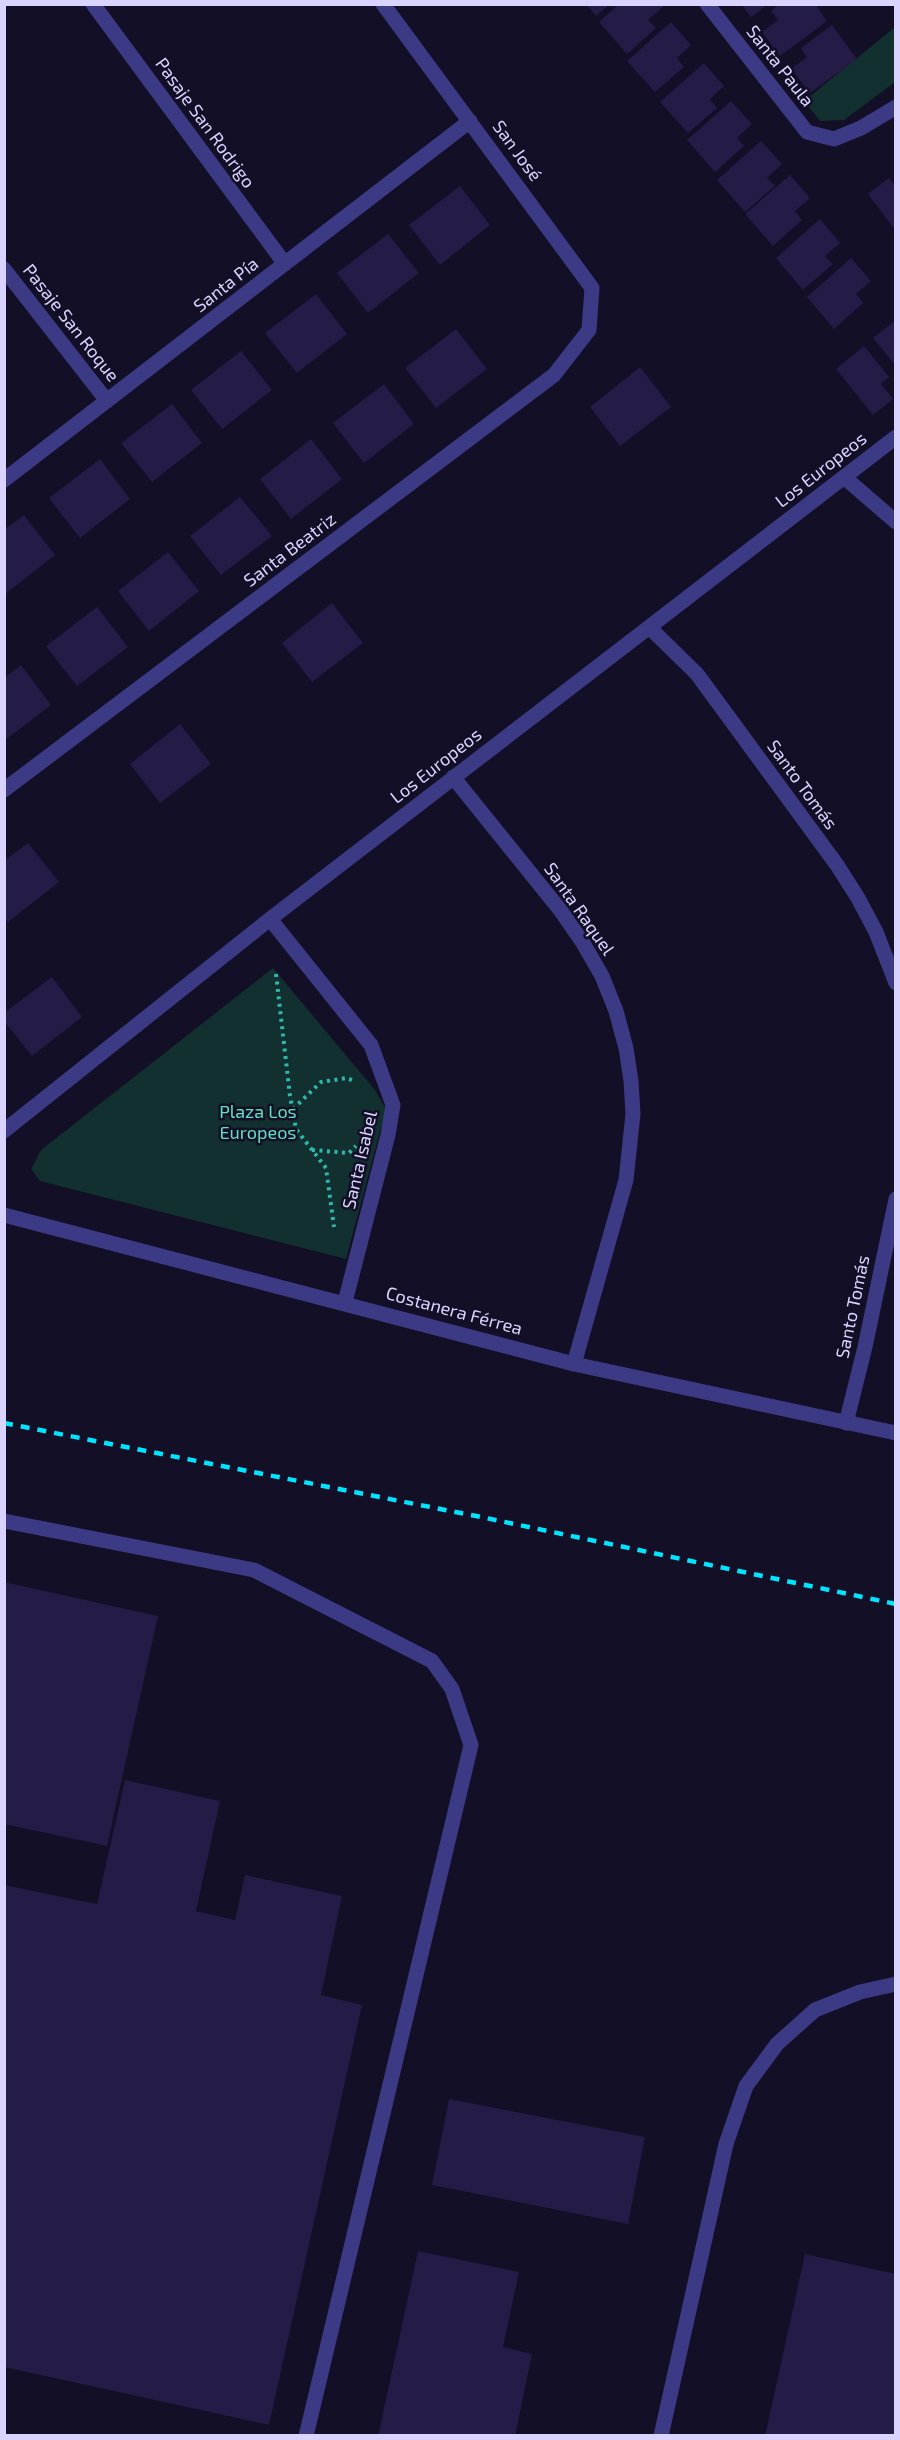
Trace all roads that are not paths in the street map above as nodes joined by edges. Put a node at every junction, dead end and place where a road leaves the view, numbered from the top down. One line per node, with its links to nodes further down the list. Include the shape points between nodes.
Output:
1 (93, 4): 6 (street, Pasaje San Rodrigo)
2 (383, 4): 5 (street, San José)
3 (707, 4): 4 (street, Santa Paula, via 807,132 834,139)
4 (896, 107)
5 (470, 121): 6 (street, Santa Pía); 8 (street, San José, via 592,288)
6 (285, 264): 9 (street, Santa Pía)
7 (4, 269): 9 (street, Pasaje San Roque)
8 (589, 330): 16 (street, Santa Beatriz, via 554,375)
9 (107, 401): 12 (street, Santa Pía)
10 (896, 437): 11 (street, Los Europeos)
11 (844, 477): 13 (street); 14 (street, Los Europeos)
12 (4, 480)
13 (896, 522)
14 (649, 627): 15 (street, Los Europeos); 18 (street, Santo Tomás, via 697,674 837,865 876,932)
15 (453, 777): 17 (street, Los Europeos); 23 (street, Santa Raquel, via 584,943 602,976 626,1048 633,1114 626,1180)
16 (4, 790)
17 (270, 919): 19 (street, Los Europeos); 22 (street, Santa Isabel, via 371,1045 393,1105)
18 (896, 983)
19 (4, 1131)
20 (896, 1200): 24 (street, Santo Tomás)
21 (4, 1215): 22 (street, Costanera Férrea)
22 (345, 1302): 23 (street, Costanera Férrea)
23 (574, 1364): 24 (street, Costanera Férrea)
24 (846, 1423): 25 (street, Costanera Férrea)
25 (896, 1433)
26 (4, 1521): 28 (street, via 254,1570 432,1661 452,1689 471,1745)
27 (896, 1984): 29 (street, via 860,1992 815,2010 777,2044 746,2086 726,2144)
28 (306, 2436)
29 (661, 2436)

